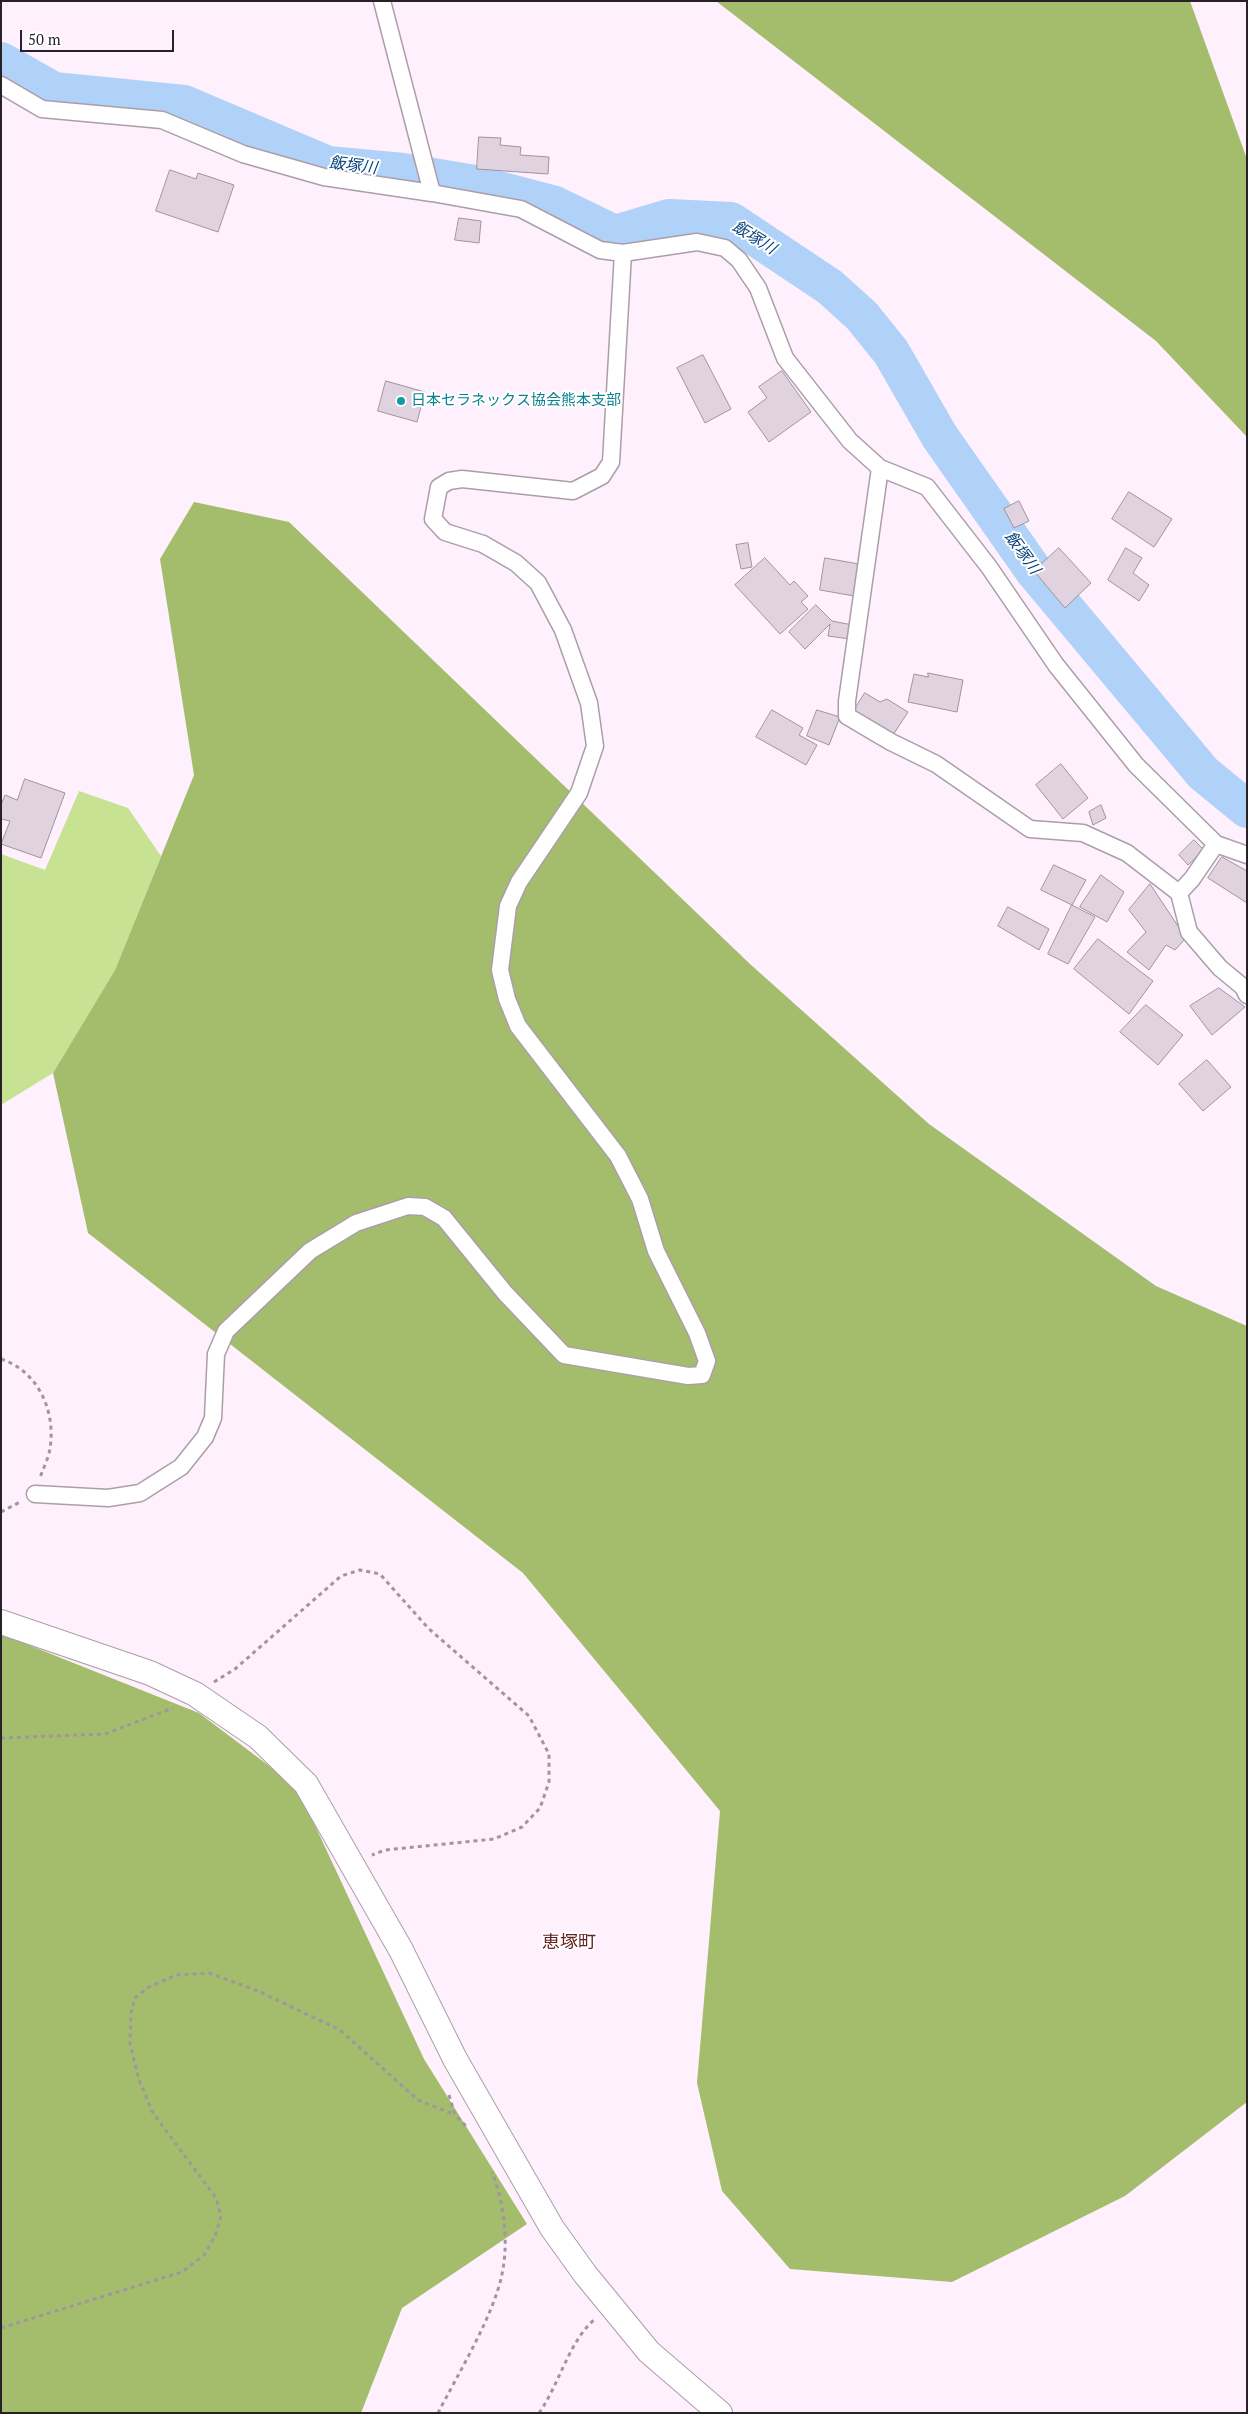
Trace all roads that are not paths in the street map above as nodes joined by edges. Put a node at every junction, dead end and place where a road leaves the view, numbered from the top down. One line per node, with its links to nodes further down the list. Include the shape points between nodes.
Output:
1 (382, 1): 3 (street)
2 (1, 85): 3 (street, via 42,109 162,120 243,154 324,177)
3 (432, 193): 4 (street, via 521,209 600,250)
4 (623, 253): 5 (street, via 698,242 726,248 739,260 758,288 785,358 850,441); 10 (street, via 610,462 602,476 573,491 462,479 449,481 439,487 433,519 445,532 483,544 516,563 538,583 563,630 589,703 595,746 579,793 519,882 512,898 500,970 518,1026 618,1156 640,1199 656,1251 698,1333 707,1360 702,1374 688,1376 564,1355 505,1293 444,1218 425,1207 408,1206 356,1223 310,1251 226,1331 216,1354 213,1418 205,1437 181,1467 140,1493 108,1498)
5 (880, 468): 6 (street, via 927,487 989,567 1056,665 1136,765); 8 (street, via 847,702 848,716 936,764 1030,829 1083,833 1108,843 1127,853)
6 (1216, 844): 7 (street); 8 (street)
7 (1247, 855)
8 (1179, 893): 9 (street, via 1189,932 1220,968 1243,986)
9 (1247, 995)
10 (35, 1494)
11 (1, 1622): 12 (street, via 150,1673 195,1694 258,1737 306,1784 401,1950 455,2059 552,2228 649,2352)
12 (720, 2413)

